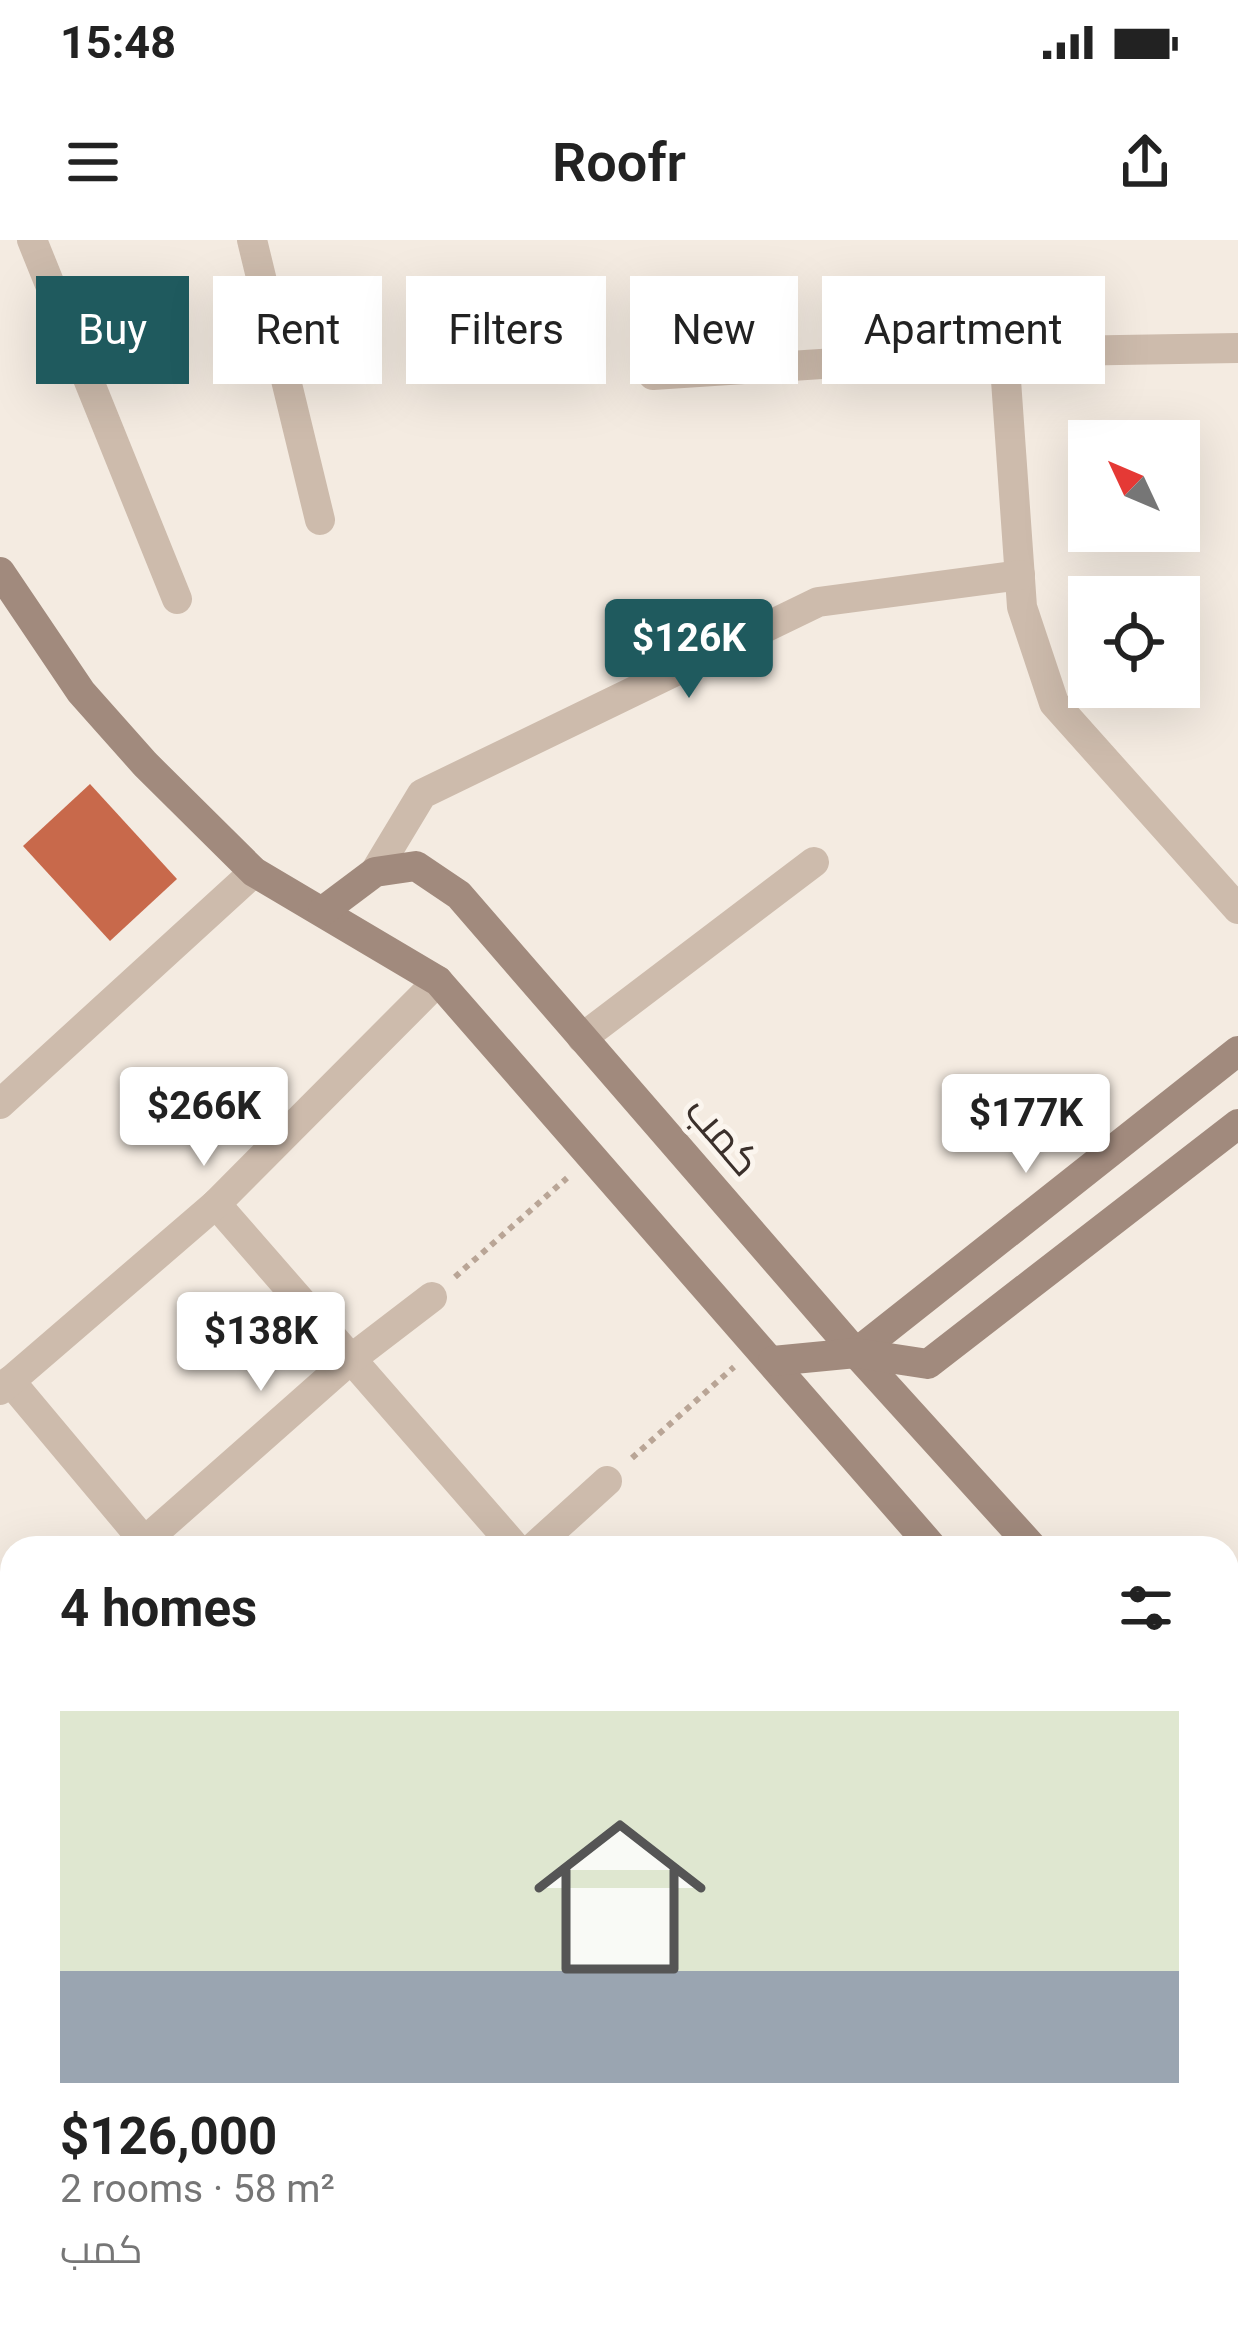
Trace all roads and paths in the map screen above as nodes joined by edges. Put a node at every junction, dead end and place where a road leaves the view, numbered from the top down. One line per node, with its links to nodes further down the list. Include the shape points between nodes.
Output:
1 (32, 240): 9 (street)
2 (252, 240): 6 (street)
3 (1238, 348): 4 (street)
4 (1105, 350)
5 (1006, 384): 8 (street)
6 (320, 520)
7 (0, 572): 11 (street, via 81,692)
8 (1020, 575): 12 (street, via 818,602 422,794); 13 (street, via 1022,607 1054,704)
9 (177, 599)
10 (814, 862): 16 (street)
11 (254, 872): 14 (street); 18 (street)
12 (375, 872): 14 (street); 16 (street, کمب, via 416,866 459,895)
13 (1238, 909)
14 (323, 911): 15 (street)
15 (438, 981): 21 (street); 23 (street)
16 (582, 1038): 26 (street, کمب)
17 (1238, 1051): 20 (street)
18 (0, 1104)
19 (1235, 1134): 22 (street)
20 (1109, 1152): 22 (street); 26 (street)
21 (592, 1155): 24 (path); 25 (street)
22 (1141, 1196): 26 (street, via 928,1364)
23 (216, 1204): 27 (street); 28 (street)
24 (432, 1297): 27 (street)
25 (766, 1353): 26 (street); 29 (path); 34 (street)
26 (856, 1353): 35 (street, کمب)
27 (351, 1359): 31 (street); 32 (street)
28 (5, 1385): 30 (street)
29 (607, 1481): 33 (street)
30 (135, 1536)
31 (155, 1536)
32 (506, 1536)
33 (546, 1536)
34 (924, 1536)
35 (1022, 1536)

